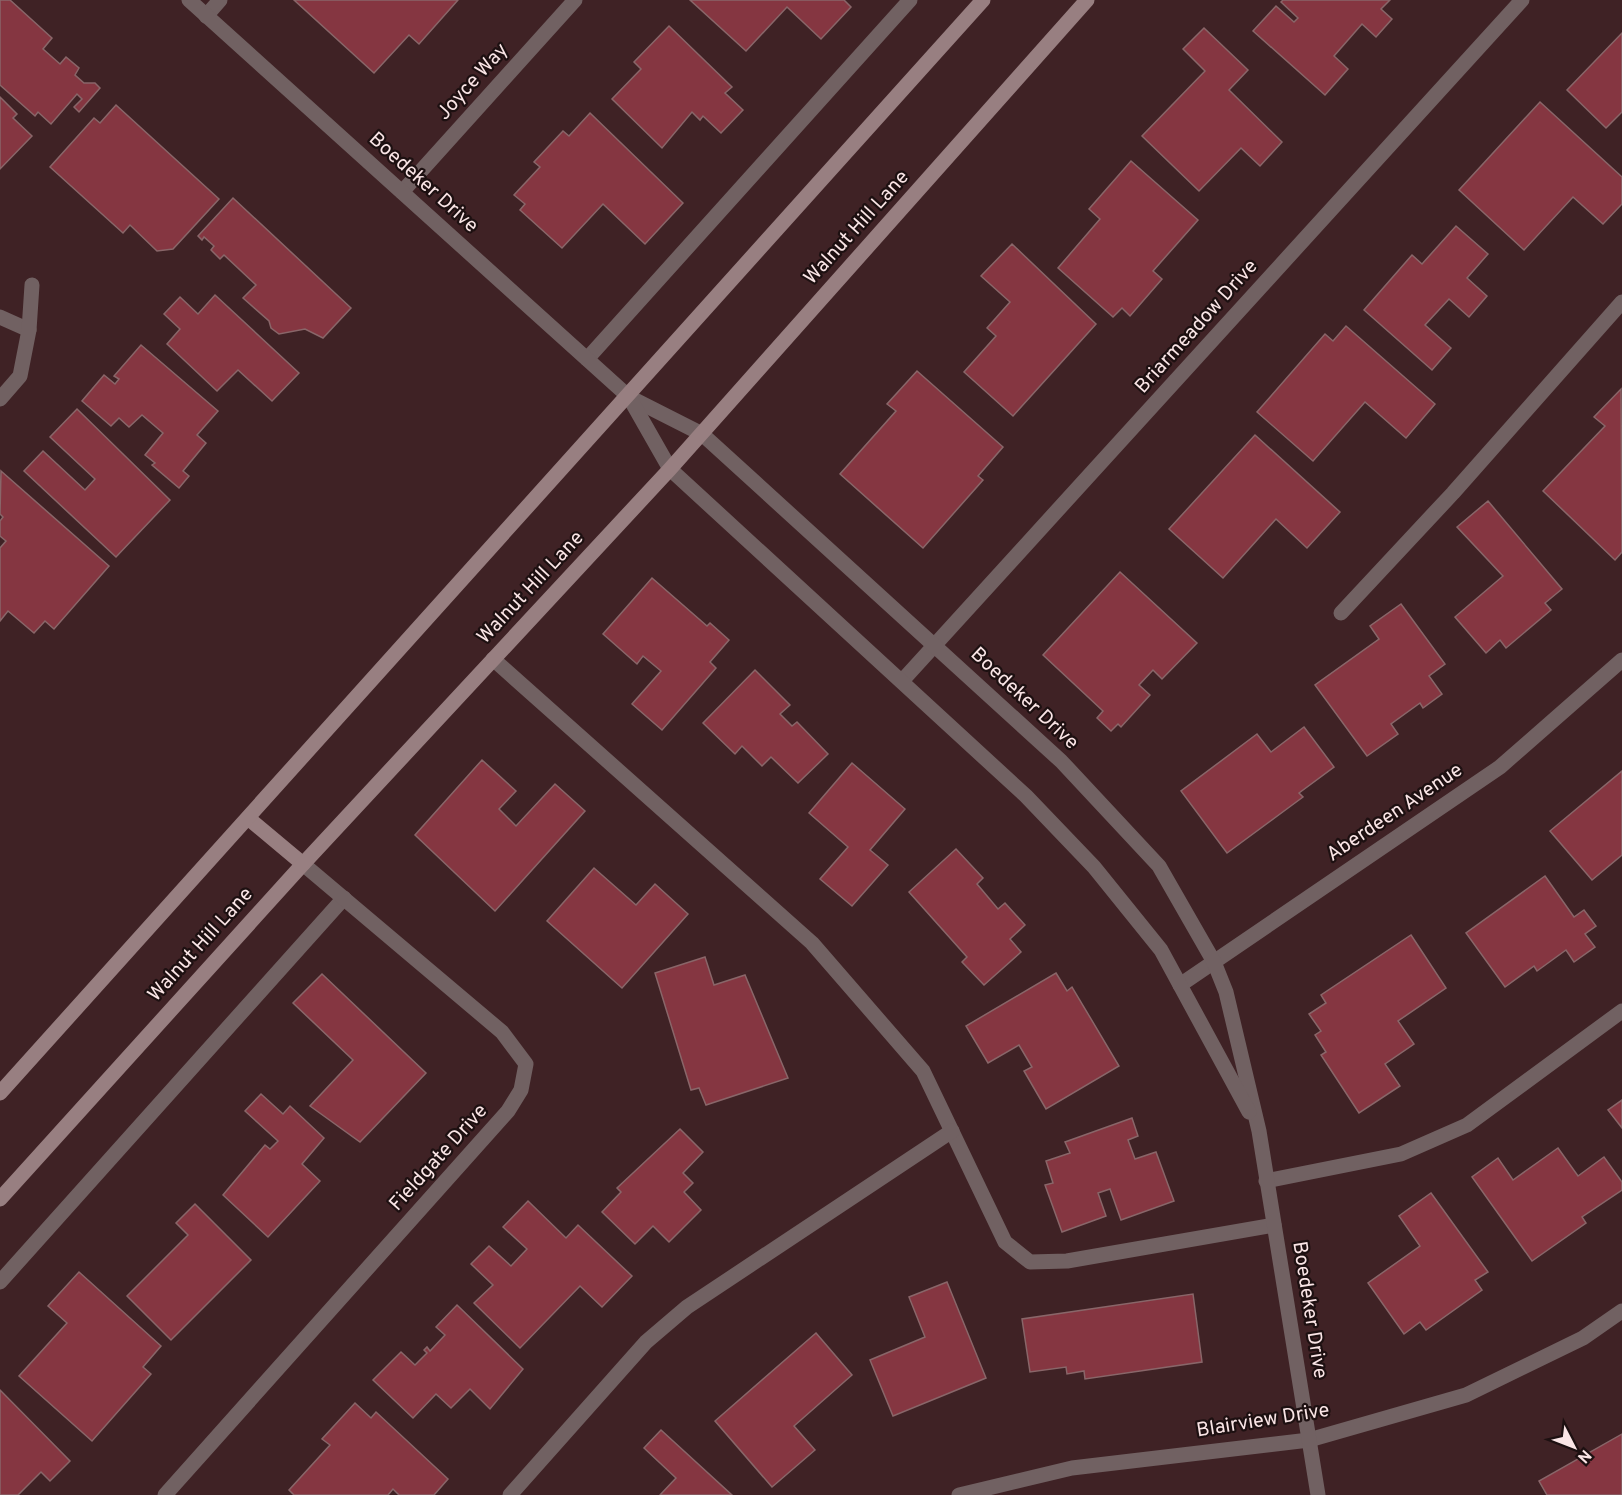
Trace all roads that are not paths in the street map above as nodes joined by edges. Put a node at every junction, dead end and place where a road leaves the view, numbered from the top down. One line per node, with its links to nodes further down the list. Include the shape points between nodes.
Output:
1 (189, 0): 8 (street, Boedeker Drive)
2 (220, 0): 8 (street)
3 (575, 0): 9 (street, Joyce Way)
4 (910, 0): 14 (street)
5 (983, 0): 15 (main road)
6 (1087, 0): 17 (main road, Walnut Hill Lane)
7 (1522, 0): 20 (street, Briarmeadow Drive)
8 (206, 16): 9 (street, Boedeker Drive)
9 (402, 192): 14 (street, Boedeker Drive)
10 (32, 285): 13 (street)
11 (1622, 302): 19 (street)
12 (0, 317): 13 (street)
13 (28, 330): 16 (street, via 20,376)
14 (587, 359): 15 (street, Boedeker Drive)
15 (629, 397): 17 (street, Boedeker Drive); 18 (street, Boedeker Drive); 24 (main road)
16 (0, 399)
17 (702, 434): 18 (main road, Walnut Hill Lane); 20 (street, Boedeker Drive)
18 (670, 469): 21 (main road, Walnut Hill Lane); 23 (street, Boedeker Drive)
19 (1341, 613)
20 (934, 646): 23 (street, Briarmeadow Drive); 27 (street, Boedeker Drive, via 1061,761 1159,866)
21 (493, 659): 25 (main road, Walnut Hill Lane); 31 (street, via 812,943 923,1071)
22 (1622, 660): 27 (street, Aberdeen Avenue, via 1500,767)
23 (902, 681): 28 (street, Boedeker Drive, via 1026,796 1094,867 1161,950)
24 (248, 818): 25 (main road); 30 (main road)
25 (303, 864): 26 (street, Fieldgate Drive); 34 (main road, Walnut Hill Lane)
26 (344, 898): 36 (street); 39 (street, Fieldgate Drive, via 502,1032 526,1064 521,1090 508,1111)
27 (1214, 962): 28 (street, Aberdeen Avenue); 32 (street, Boedeker Drive, via 1226,992)
28 (1180, 985): 32 (street, Boedeker Drive)
29 (1622, 1011): 33 (street, via 1467,1125 1401,1154)
30 (0, 1093)
31 (952, 1131): 35 (street, via 1005,1242 1030,1262 1067,1261); 40 (street, via 687,1306 646,1342)
32 (1258, 1131): 33 (street, Boedeker Drive)
33 (1266, 1180): 35 (street, Boedeker Drive)
34 (0, 1199)
35 (1274, 1225): 38 (street, Boedeker Drive)
36 (0, 1282)
37 (1622, 1311): 38 (street, Blairview Drive, via 1583,1338 1466,1395)
38 (1309, 1440): 41 (street, Blairview Drive, via 1072,1468); 42 (street, Boedeker Drive)
39 (165, 1495)
40 (510, 1495)
41 (959, 1495)
42 (1318, 1495)

